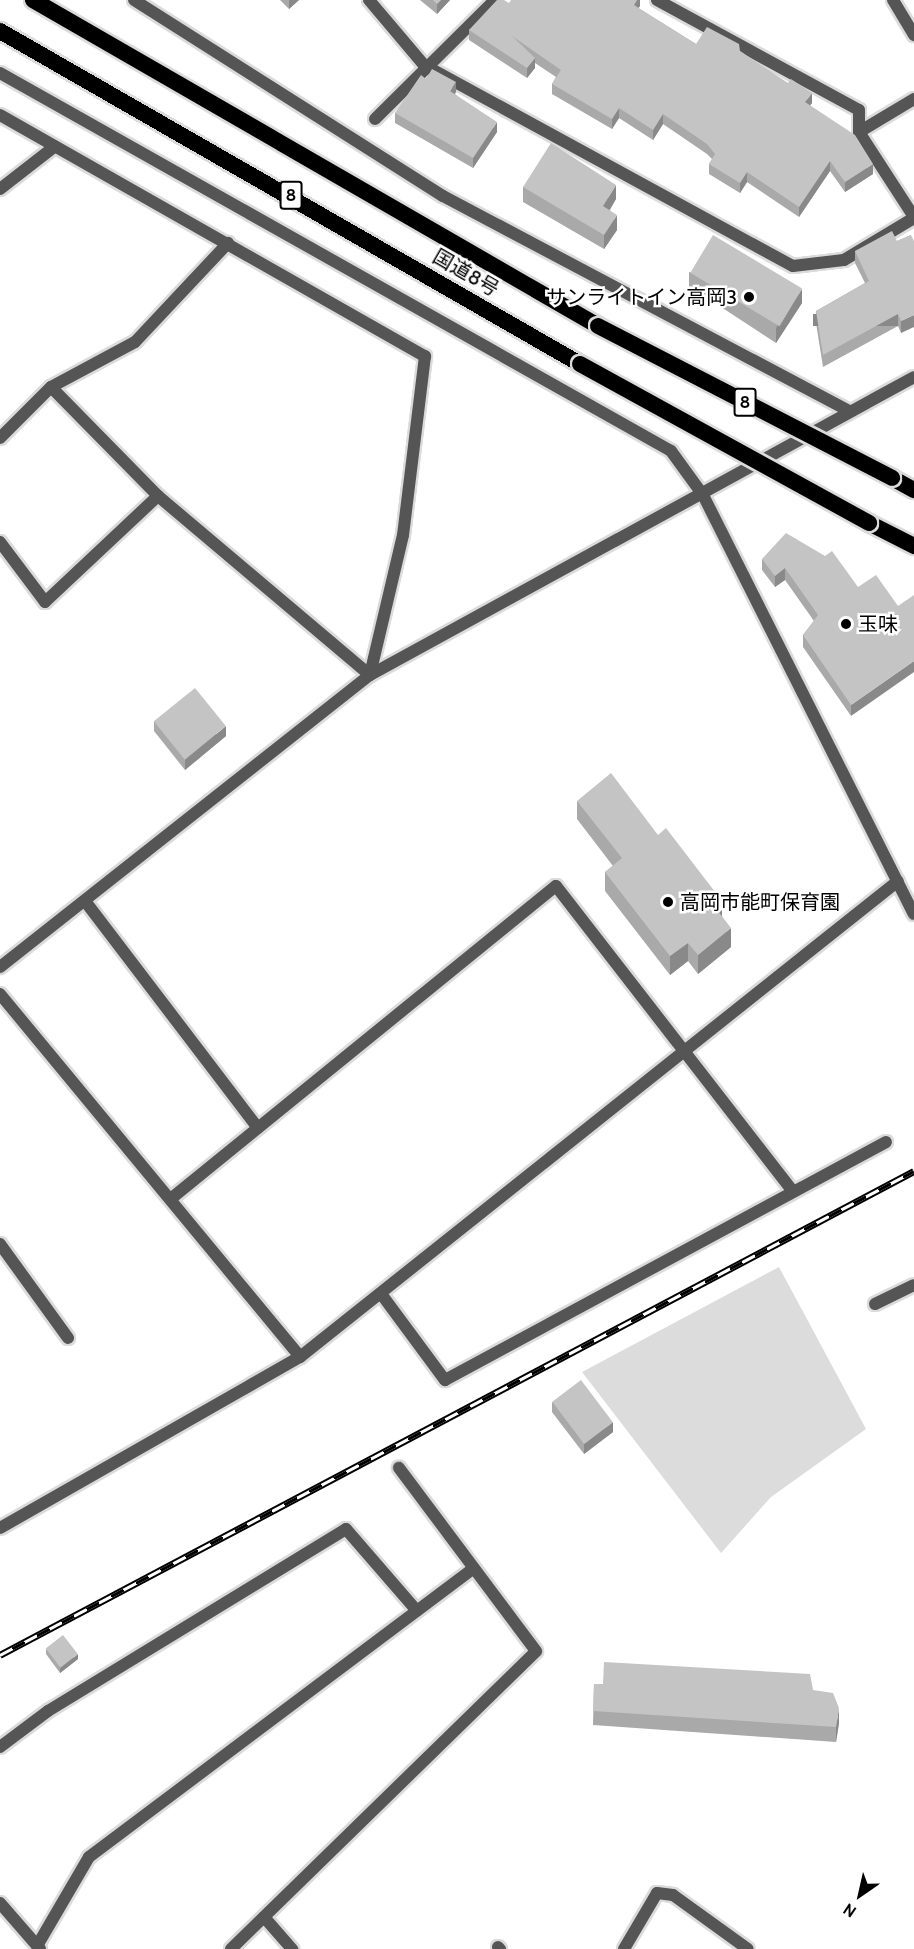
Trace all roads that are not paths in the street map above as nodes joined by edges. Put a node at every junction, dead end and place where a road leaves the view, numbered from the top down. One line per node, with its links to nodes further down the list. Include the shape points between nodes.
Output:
1 (33, 0): 10 (highway, 国道8号 / 8)
2 (46, 0): 10 (highway, 8)
3 (134, 0): 23 (street, via 443,196)
4 (369, 0): 11 (street)
5 (495, 0): 11 (street)
6 (657, 0): 16 (street, via 859,110)
7 (893, 0): 9 (street)
8 (0, 31): 29 (highway, 国道8号 / 8, bridge, via 580,364)
9 (914, 35)
10 (107, 43): 25 (highway, 国道8号 / 8, bridge, via 598,326)
11 (424, 65): 15 (street); 19 (street, via 794,266 844,260)
12 (0, 73): 26 (street, via 671,451)
13 (914, 99): 16 (street)
14 (0, 115): 17 (street)
15 (375, 119)
16 (859, 132): 19 (street)
17 (54, 147): 18 (street); 20 (street)
18 (0, 189)
19 (914, 218)
20 (228, 243): 22 (street, via 135,342); 30 (street, via 425,356 404,535)
21 (914, 377): 23 (street)
22 (51, 387): 24 (street); 27 (street)
23 (848, 411): 26 (street)
24 (0, 438)
25 (914, 490)
26 (703, 495): 30 (street); 31 (street)
27 (158, 496): 28 (street, via 45,602); 30 (street)
28 (0, 542)
29 (914, 546)
30 (370, 675): 32 (street)
31 (898, 881): 33 (street); 36 (street)
32 (85, 901): 34 (street); 37 (street)
33 (914, 914)
34 (0, 967)
35 (0, 994): 40 (street, via 96,1114)
36 (685, 1053): 37 (street, via 556,886); 39 (street); 43 (street)
37 (258, 1128): 40 (street)
38 (886, 1142): 39 (street)
39 (793, 1191): 43 (street, via 445,1380)
40 (172, 1197): 46 (street)
41 (0, 1244): 45 (street)
42 (914, 1285): 44 (street)
43 (382, 1295): 46 (street)
44 (875, 1304)
45 (68, 1338)
46 (300, 1357): 48 (street)
47 (399, 1468): 49 (street)
48 (0, 1528)
49 (474, 1568): 50 (street); 53 (street, via 536,1651)
50 (417, 1611): 51 (street, via 346,1529 48,1711); 54 (street, via 89,1857)
51 (0, 1747)
52 (0, 1903): 54 (street)
53 (264, 1917): 55 (street); 56 (street)
54 (39, 1948)
55 (231, 1949)
56 (291, 1949)
57 (624, 1949): 58 (street, via 657,1893 673,1895)
58 (748, 1949)

